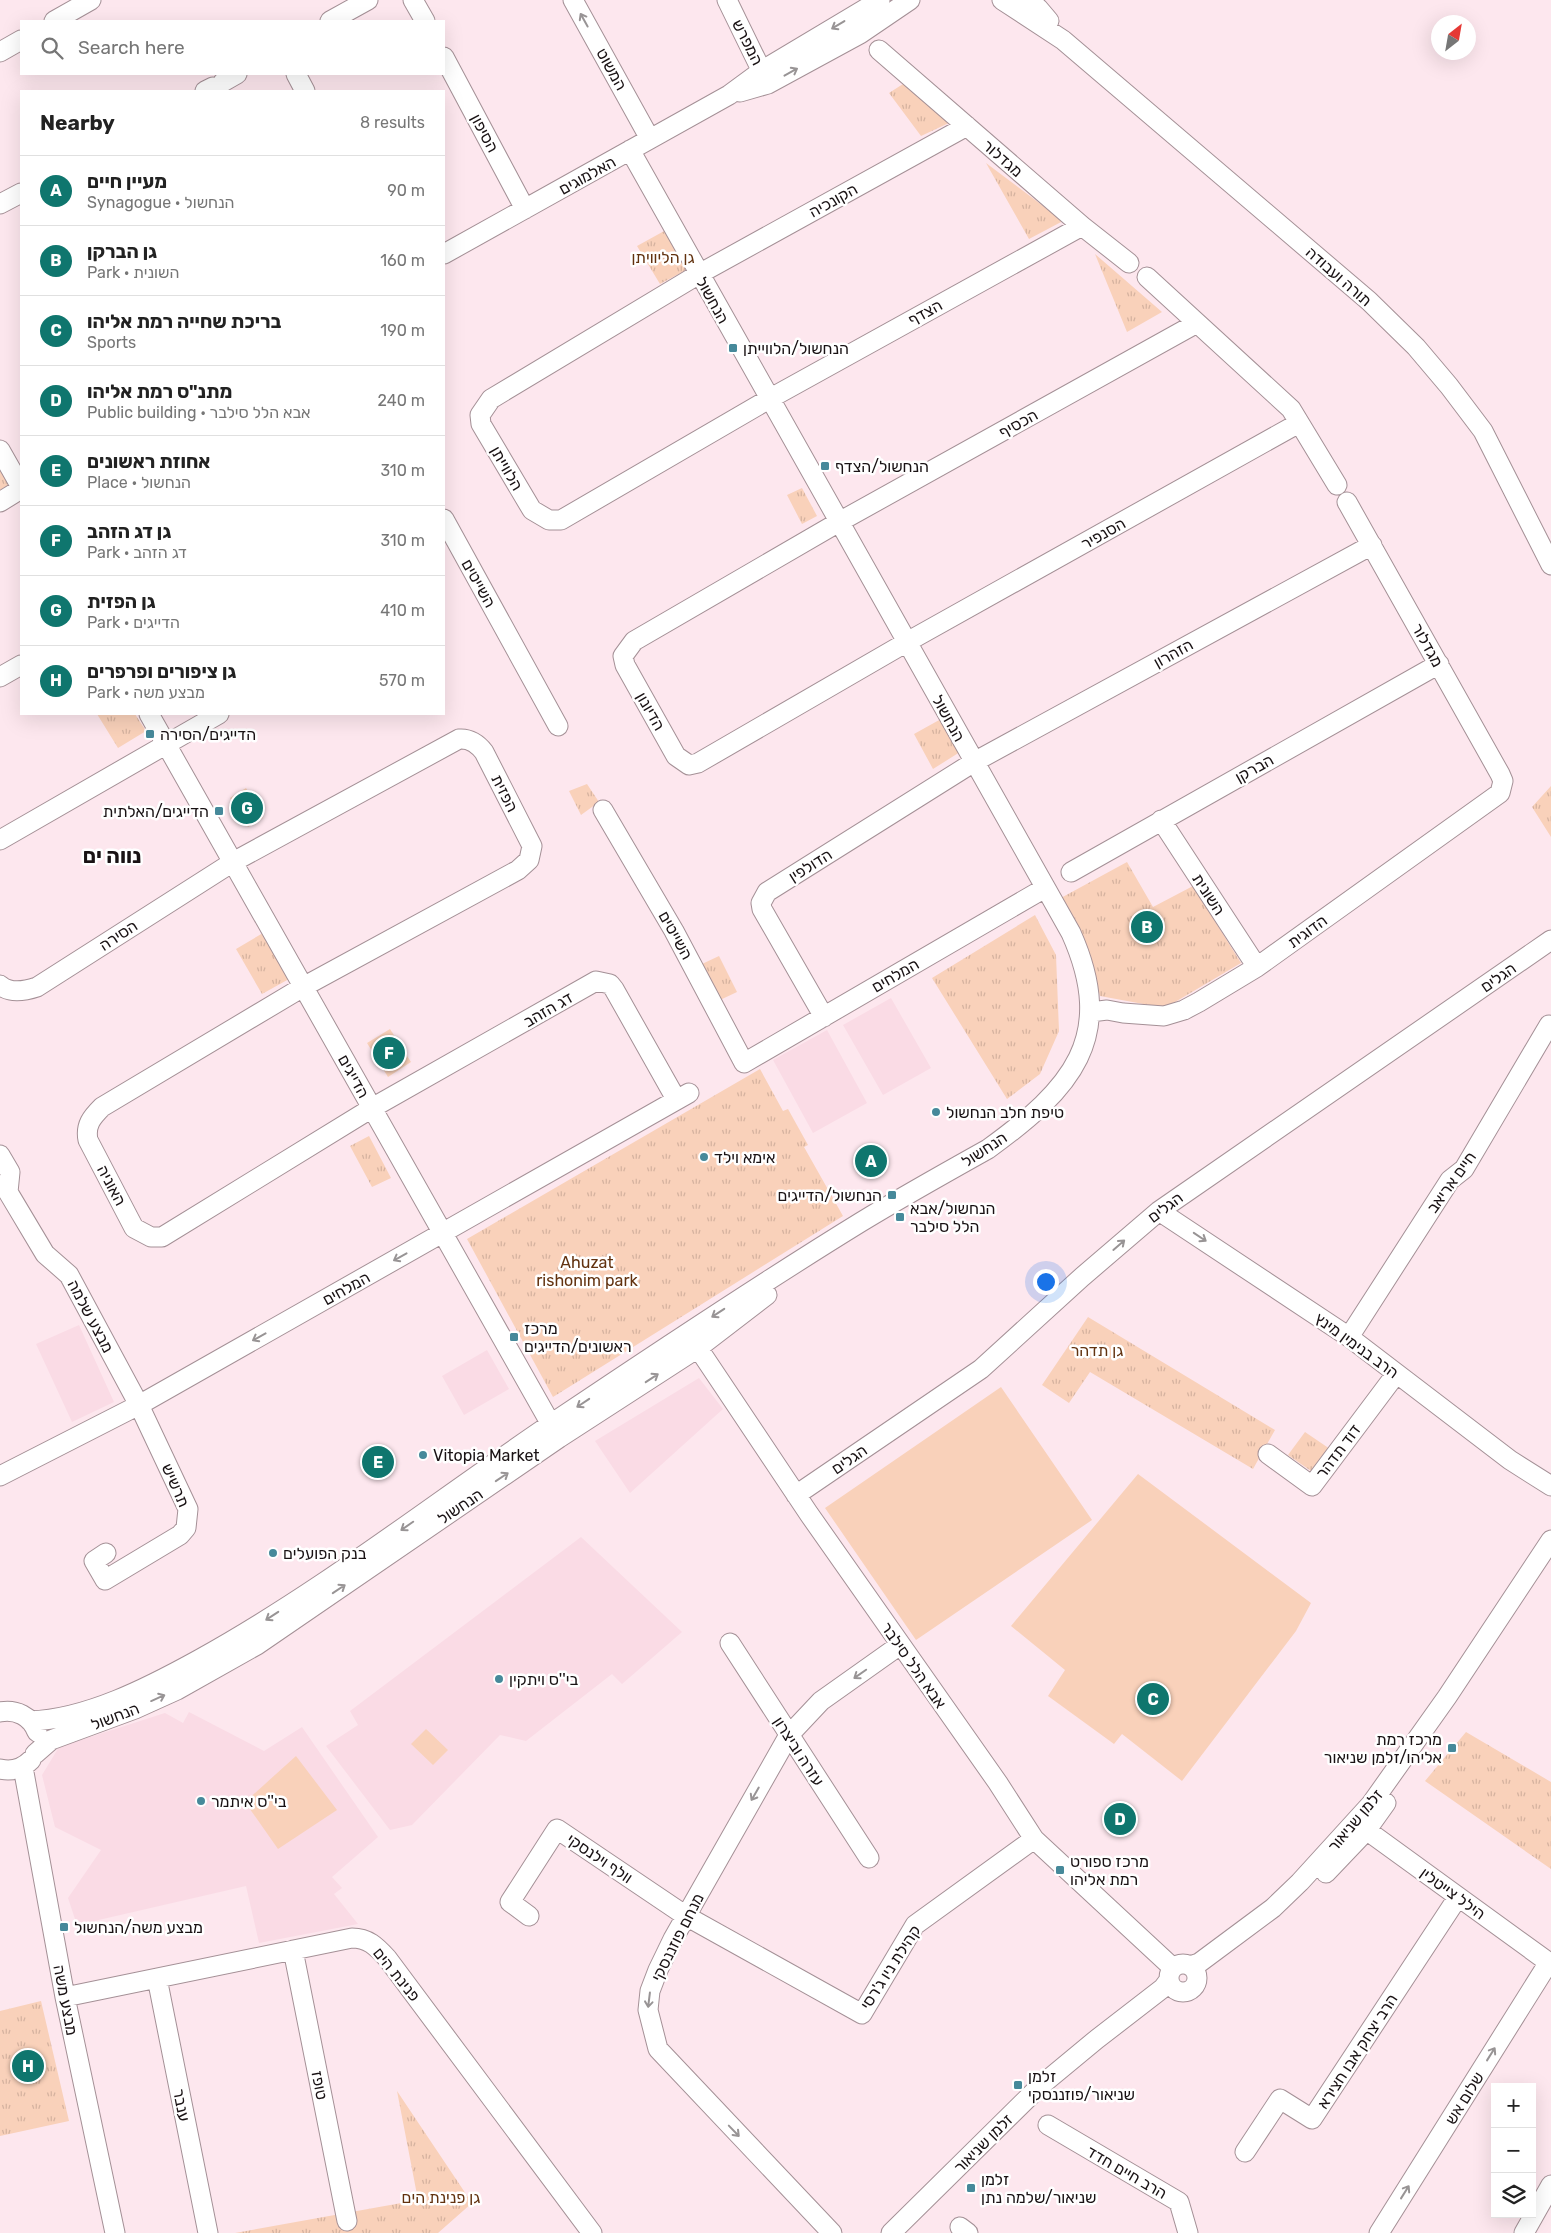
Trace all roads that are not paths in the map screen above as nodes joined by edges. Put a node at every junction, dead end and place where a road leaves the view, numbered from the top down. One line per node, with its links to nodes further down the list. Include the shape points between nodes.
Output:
1 (90, 0): 10 (street)
2 (368, 0): 11 (street)
3 (413, 0): 12 (street)
4 (573, 0): 22 (street, המשוט, one-way to 4)
5 (727, 0): 19 (street, המפרש)
6 (880, 0): 19 (street, האלמוגים, one-way to 19)
7 (910, 0): 19 (street, האלמוגים, one-way to 7, via 860,34)
8 (1002, 0): 13 (street, תורה ועבודה)
9 (1029, 0): 13 (street, תורה ועבודה)
10 (56, 20)
11 (332, 20)
12 (424, 20)
13 (1064, 40): 44 (street, תורה ועבודה, via 1368,301 1416,347 1483,431)
14 (20, 41): 16 (street)
15 (879, 50): 21 (street, מגדלור)
16 (0, 52)
17 (445, 59): 26 (street, הסיפון)
18 (297, 75): 20 (street)
19 (766, 77): 22 (street, האלמוגים)
20 (304, 90)
21 (967, 126): 27 (street, מגדלור); 30 (street, הקונכיה)
22 (650, 139): 23 (street, האלמוגים)
23 (630, 150): 26 (street, האלמוגים); 30 (street, הנחשול)
24 (20, 194): 25 (street)
25 (0, 204)
26 (525, 208): 28 (street, האלמוגים)
27 (1082, 226): 29 (street, מגדלור); 33 (street, הצדף)
28 (445, 253)
29 (1129, 263)
30 (699, 274): 33 (street, הנחשול); 33 (street, הלווייתן, via 491,399 480,415 481,424 532,510 549,520 561,520)
31 (1147, 277): 32 (street)
32 (1197, 323): 34 (street, via 1291,409); 42 (street, הכסיף)
33 (769, 399): 42 (street, הנחשול)
34 (1299, 423): 36 (street); 45 (street, הסנפיר)
35 (0, 450): 37 (street)
36 (1337, 485)
37 (20, 486)
38 (20, 489): 39 (street)
39 (0, 502)
40 (1347, 502): 43 (street, מגדלור)
41 (445, 521): 51 (street, השייטים)
42 (838, 522): 45 (street, הנחשול); 45 (street, הדיונון, via 634,641 626,649 623,656 625,665 676,756 689,764 698,763)
43 (1372, 545): 46 (street, מגדלור); 53 (street, הזהרון)
44 (1551, 565)
45 (907, 642): 53 (street, הנחשול)
46 (1439, 664): 54 (street, מגדלור, via 1500,774); 56 (street, הברקן)
47 (20, 666): 48 (street)
48 (0, 677)
49 (150, 715): 52 (street, הדייגים)
50 (217, 715): 52 (street)
51 (558, 726)
52 (166, 744): 57 (street); 58 (street, הדייגים)
53 (974, 762): 60 (street, הנחשול); 66 (street, הדולפין, via 763,897 762,909)
54 (1502, 789): 62 (street, הדוגית)
55 (603, 810): 68 (street, השייטים, via 674,931)
56 (1161, 820): 59 (street, הברקן); 62 (street, השונית)
57 (0, 840)
58 (233, 862): 63 (street, הסירה, via 37,987 13,991); 64 (street, הדייגים); 64 (street, הפזית, via 459,739 480,746 484,752 532,846 529,860)
59 (1071, 872)
60 (1045, 888): 65 (street, הנחשול, via 1082,956); 66 (street, המלחים)
61 (1551, 940): 72 (street, הגלים)
62 (1257, 967): 65 (street, הדוגית, via 1184,1010 1164,1016 1107,1010)
63 (0, 985)
64 (304, 987): 70 (street, הדייגים); 70 (street, האוניה, via 102,1107 91,1118 86,1129 88,1140 134,1228 151,1237 162,1237)
65 (1091, 1012): 75 (street, הנחשול, via 1081,1053 1069,1076 1007,1135 863,1221)
66 (824, 1017): 68 (street, המלחים)
67 (1549, 1025): 74 (street, חיים אריאב, via 1464,1169 1450,1180)
68 (744, 1062)
69 (682, 1096): 70 (street, דג הזהב, via 614,989 610,984 596,981); 73 (street, המלחים)
70 (372, 1108): 73 (street, הדייגים)
71 (0, 1154): 77 (street, מבצע שלמה, via 10,1172 8,1192 45,1254 69,1274)
72 (1159, 1210): 74 (street, הרב בנימין מינץ, one-way to 74); 82 (street, הגלים, one-way to 72, via 981,1369)
73 (443, 1234): 77 (street, המלחים, one-way to 77); 78 (street, הדייגים)
74 (1349, 1337): 76 (street, הרב בנימין מינץ)
75 (693, 1340): 78 (street, הנחשול); 82 (street, אבא הלל סילבר)
76 (1396, 1374): 79 (street, דוד תדהר, via 1312,1486); 81 (street, הרב בנימין מינץ, via 1510,1460)
77 (139, 1405): 80 (street, המלחים); 84 (street, תרשיש, via 188,1509 186,1528 180,1535 105,1580 94,1561)
78 (554, 1431): 89 (street, הנחשול, one-way to 89, via 241,1636 128,1697 52,1720); 91 (street, הנחשול, one-way to 78, via 51,1740 177,1690 257,1645)
79 (1268, 1454)
80 (0, 1476)
81 (1551, 1486)
82 (796, 1495): 87 (street, אבא הלל סילבר)
83 (1551, 1540): 93 (street, זלמן שניאור, via 1447,1697 1371,1804)
84 (106, 1553)
85 (1551, 1563): 93 (street, זלמן שניאור, via 1456,1705)
86 (730, 1643): 90 (street, עזרה וביצרון)
87 (900, 1646): 90 (street, מנחם פוזננסקי, one-way to 90, via 821,1701); 94 (street, אבא הלל סילבר)
88 (0, 1710): 89 (street, הנחשול, via 17,1712)
89 (30, 1721): 91 (street, via 38,1736)
90 (788, 1735): 95 (street, עזרה וביצרון); 98 (street, מנחם פוזננסקי, one-way to 98)
91 (29, 1760): 92 (street, via 13,1770); 103 (street, מבצע משה)
92 (0, 1769)
93 (1361, 1826): 96 (street, הילל צייטלין); 101 (street, זלמן שניאור, via 1273,1908)
94 (1034, 1839): 98 (street, קהילת ניו ג'רסי, via 915,1924 862,2014); 101 (street, אבא הלל סילבר)
95 (870, 1858)
96 (1458, 1897): 100 (street, הילל צייטלין); 105 (street, הרב יצחק אבו חצירא, via 1312,2119 1280,2098)
97 (530, 1916): 98 (street, וולף וילנסקי, via 510,1902 557,1829)
98 (686, 1916): 111 (street, מנחם פוזננסקי, one-way to 111, via 650,1991 648,2010 658,2049)
99 (294, 1950): 102 (street, פנינת הים); 107 (street, טופז); 110 (street, פנינת הים, via 352,1938 370,1941 379,1949)
100 (1550, 1963): 115 (street, שלום אש, one-way to 100)
101 (1181, 1976): 112 (street, זלמן שניאור, via 1096,2039 1039,2088); 113 (street, זלמן שניאור, via 1168,1995 1048,2091)
102 (157, 1978): 103 (street, פנינת הים); 109 (street, ענבר)
103 (65, 1997): 108 (street, מבצע משה)
104 (1048, 2125): 114 (street, הרב חיים חדד, via 1179,2202)
105 (1245, 2152)
106 (1551, 2186): 116 (street)
107 (347, 2221)
108 (115, 2233)
109 (208, 2233)
110 (592, 2233)
111 (832, 2233)
112 (891, 2233)
113 (906, 2233)
114 (1188, 2233)
115 (1379, 2233)
116 (1524, 2233)

